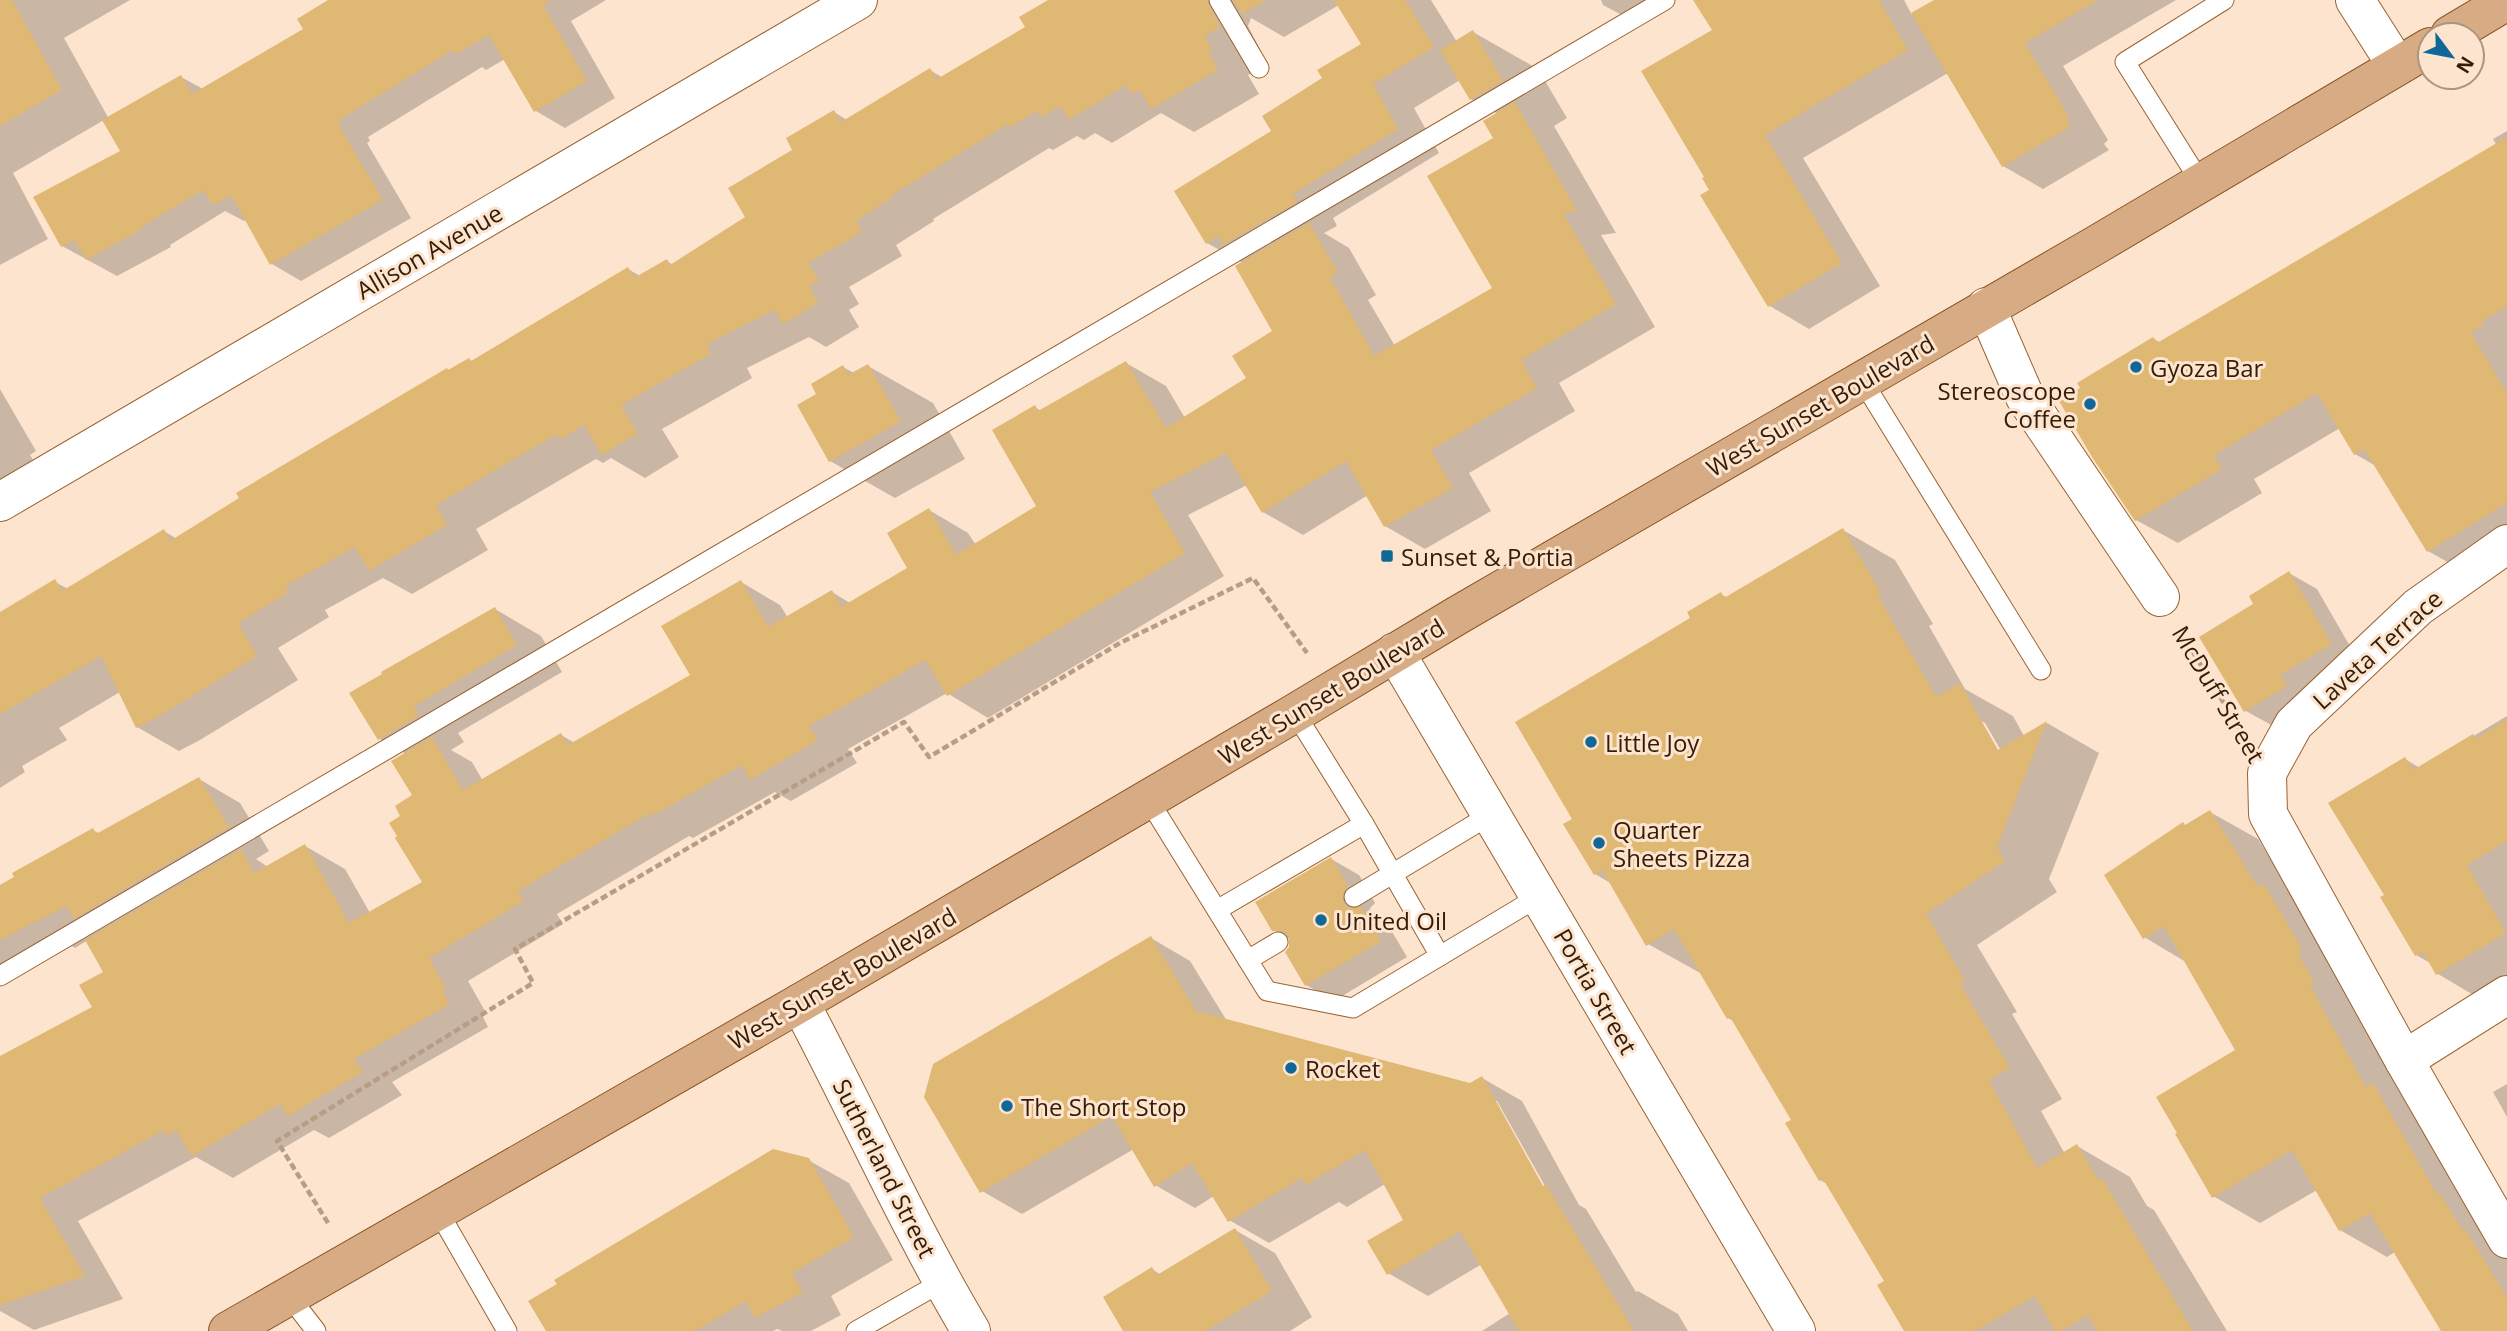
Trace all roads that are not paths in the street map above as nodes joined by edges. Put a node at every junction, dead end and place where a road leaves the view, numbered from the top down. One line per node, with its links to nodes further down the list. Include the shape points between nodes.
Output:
1 (858, 0): 14 (street, Allison Avenue)
2 (1219, 0): 10 (lane)
3 (1665, 0): 31 (lane)
4 (2224, 0): 11 (lane, via 2125,62)
5 (2355, 0): 9 (street)
6 (2507, 1): 7 (main road)
7 (2473, 21)
8 (2416, 55): 9 (main road, West Sunset Boulevard)
9 (2397, 66): 11 (main road, West Sunset Boulevard)
10 (1259, 68)
11 (2201, 183): 12 (main road, West Sunset Boulevard)
12 (1986, 307): 13 (main road, West Sunset Boulevard); 16 (street, McDuff Street, via 2025,397)
13 (1862, 380): 17 (main road, West Sunset Boulevard); 18 (lane)
14 (0, 502)
15 (2507, 544): 20 (street, Laveta Terrace, via 2418,607 2294,724)
16 (2160, 597)
17 (1395, 652): 19 (main road, West Sunset Boulevard); 22 (street, Portia Street)
18 (2041, 670)
19 (1296, 713): 21 (main road, West Sunset Boulevard); 23 (lane)
20 (2267, 773): 34 (street, McDuff Street, via 2268,814)
21 (1148, 799): 27 (lane); 33 (main road, West Sunset Boulevard)
22 (1490, 815): 24 (lane); 25 (street, Portia Street)
23 (1364, 824): 24 (lane); 27 (lane)
24 (1393, 873): 26 (lane); 29 (lane)
25 (1540, 896): 29 (lane); 44 (street, Portia Street)
26 (1354, 897)
27 (1217, 910): 30 (lane)
28 (1278, 942): 30 (lane)
29 (1440, 956): 30 (lane, via 1353,1009 1267,991)
30 (1248, 960)
31 (0, 976)
32 (2507, 995): 34 (street)
33 (800, 1003): 35 (main road, West Sunset Boulevard); 37 (street, Sutherland Street)
34 (2404, 1060): 36 (street, McDuff Street)
35 (438, 1211): 38 (main road, West Sunset Boulevard); 41 (lane)
36 (2507, 1239)
37 (942, 1282): 42 (lane); 43 (street, Sutherland Street)
38 (289, 1296): 39 (main road, West Sunset Boulevard); 40 (lane)
39 (228, 1331)
40 (316, 1331)
41 (507, 1331)
42 (856, 1331)
43 (971, 1331)
44 (1796, 1331)

